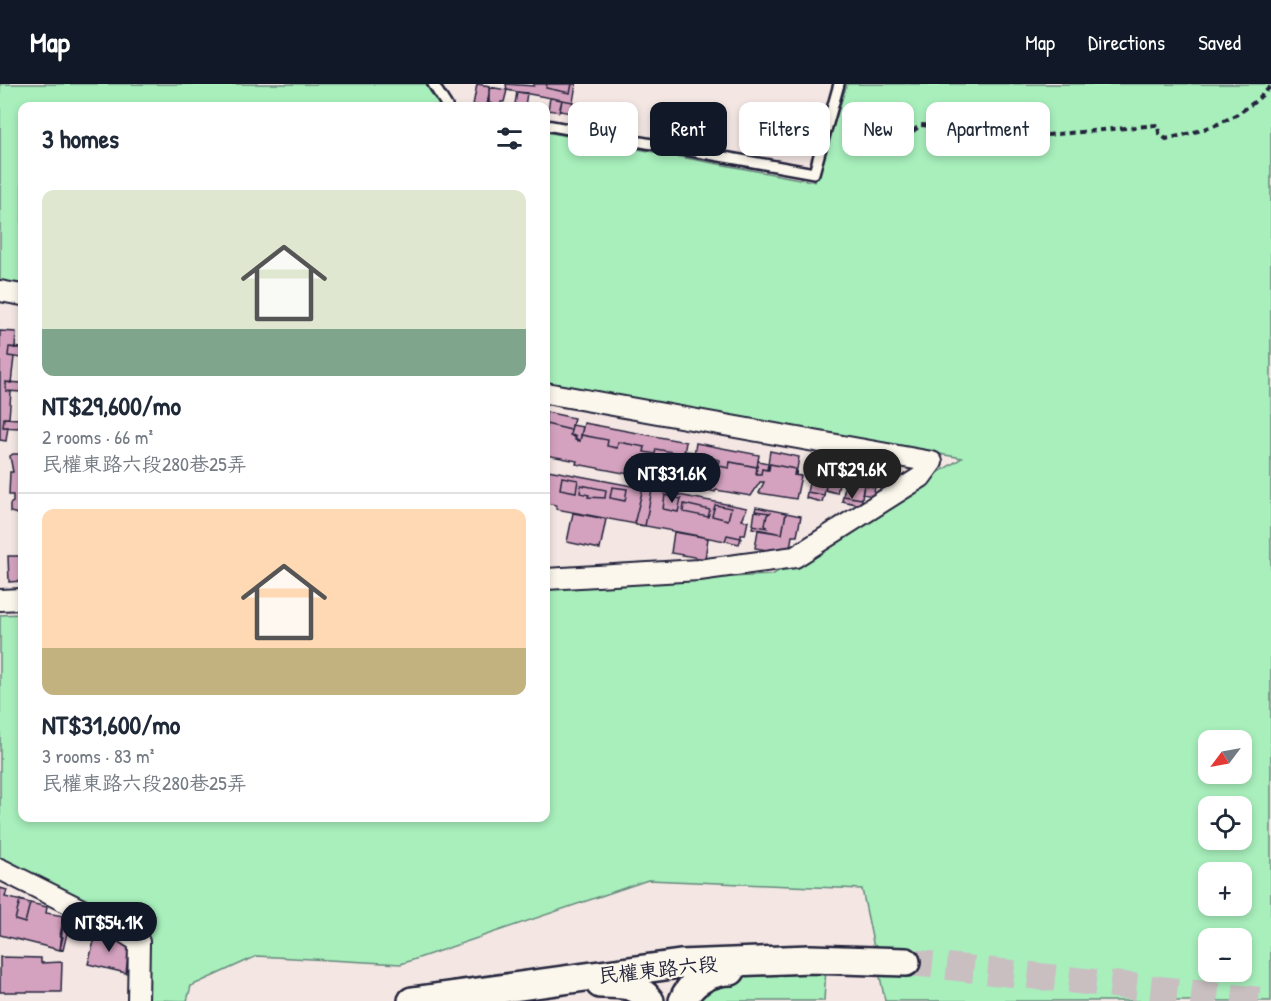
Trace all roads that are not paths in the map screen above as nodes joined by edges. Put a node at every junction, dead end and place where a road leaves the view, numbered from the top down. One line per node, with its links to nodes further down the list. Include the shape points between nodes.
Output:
1 (433, 84): 3 (lane)
2 (838, 84): 4 (lane, via 814,173)
3 (444, 102)
4 (550, 126)
5 (0, 291): 6 (street)
6 (18, 294)
7 (550, 394): 8 (street, via 932,462 921,477 795,557 699,570)
8 (550, 579)
9 (18, 599): 10 (street)
10 (0, 600)
11 (0, 869): 15 (street, via 139,942)
12 (810, 959): 13 (main road, 民權東路六段); 14 (main road, 民權東路六段, via 668,966); 18 (main road, via 792,968 722,971 696,981)
13 (906, 962)
14 (473, 995): 16 (main road, 民權東路六段); 17 (main road, via 549,993 599,984 625,984 644,993)
15 (138, 1001)
16 (412, 1001)
17 (650, 1001)
18 (683, 1001)

